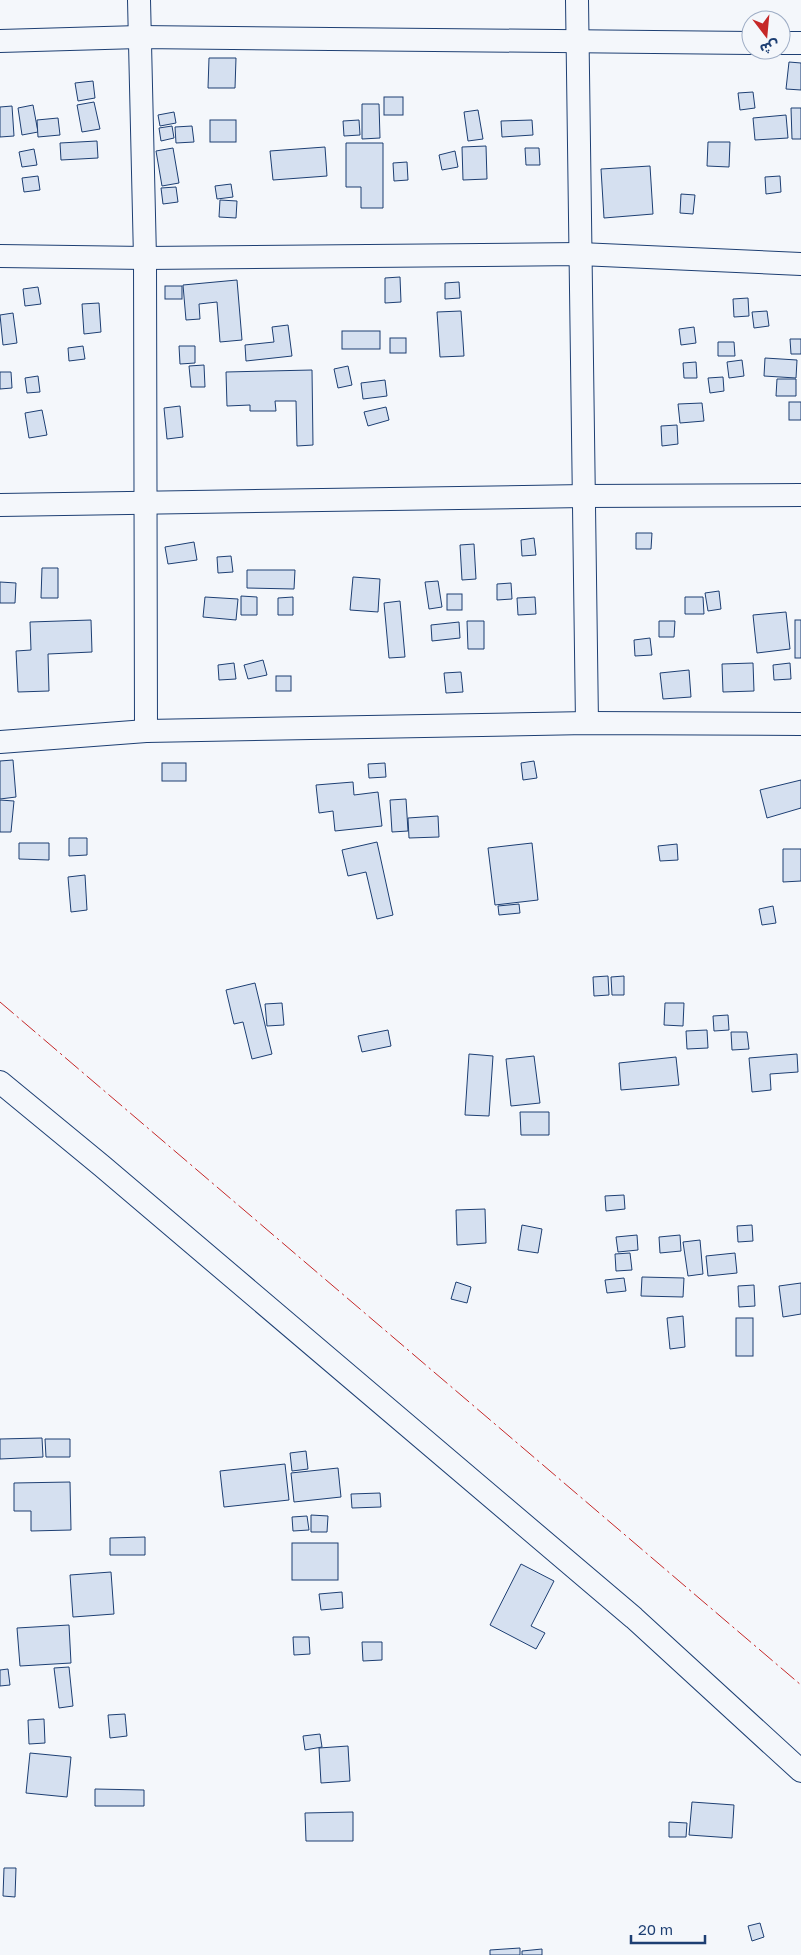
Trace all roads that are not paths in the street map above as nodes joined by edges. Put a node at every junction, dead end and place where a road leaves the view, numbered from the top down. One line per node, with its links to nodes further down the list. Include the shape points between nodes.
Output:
1 (138, 0): 3 (street)
2 (577, 0): 5 (street)
3 (140, 37): 4 (street); 5 (street); 9 (street)
4 (0, 41)
5 (577, 43): 6 (street); 7 (street)
6 (741, 43)
7 (580, 254): 9 (street); 10 (street); 12 (street)
8 (0, 256): 9 (street)
9 (145, 258): 13 (street)
10 (801, 264)
11 (801, 495): 12 (street)
12 (584, 496): 13 (street); 15 (street)
13 (146, 502): 14 (street); 17 (street)
14 (0, 506)
15 (587, 723): 16 (street); 17 (street)
16 (801, 724)
17 (146, 731): 18 (street)
18 (0, 742)
19 (0, 1082): 20 (street, via 634,1618)
20 (801, 1771)

